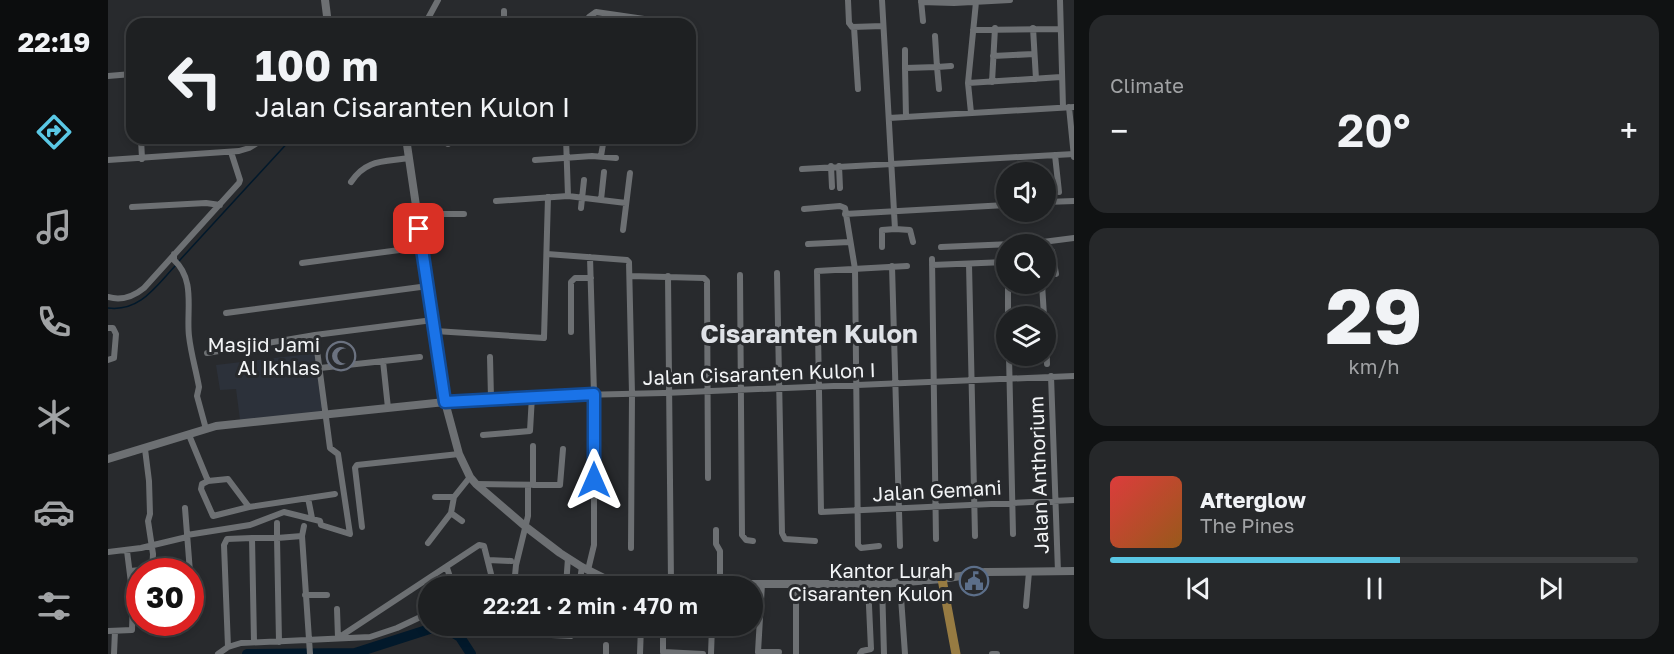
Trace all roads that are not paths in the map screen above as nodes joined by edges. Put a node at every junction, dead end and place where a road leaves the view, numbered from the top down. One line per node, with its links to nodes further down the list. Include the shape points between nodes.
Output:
1 (325, 0): 10 (main road)
2 (438, 0): 11 (street)
3 (848, 0): 17 (street, via 849,23)
4 (882, 0): 16 (street)
5 (1010, 0): 8 (street)
6 (1060, 0): 20 (street)
7 (921, 1): 8 (street); 15 (street)
8 (976, 2): 21 (street)
9 (504, 11): 12 (street)
10 (327, 18)
11 (428, 18)
12 (504, 18)
13 (589, 18): 14 (street, via 596,12)
14 (637, 18)
15 (923, 21)
16 (883, 26): 17 (street); 40 (street)
17 (854, 27): 35 (street)
18 (995, 28): 19 (street); 21 (street); 25 (street)
19 (1034, 28): 20 (street); 24 (street)
20 (1060, 28): 31 (street)
21 (973, 30): 34 (street)
22 (935, 36): 27 (street)
23 (905, 50): 28 (street)
24 (1035, 54): 25 (street); 32 (street)
25 (993, 56): 33 (street)
26 (951, 66): 27 (street)
27 (937, 67): 28 (street); 36 (street)
28 (905, 68): 39 (street)
29 (126, 74): 30 (street)
30 (108, 76)
31 (1061, 77): 32 (street); 37 (street)
32 (1036, 79): 33 (street)
33 (992, 81): 34 (street)
34 (968, 83): 38 (street)
35 (858, 89)
36 (939, 89)
37 (1069, 107): 38 (street); 48 (street)
38 (971, 113): 39 (street)
39 (906, 117): 40 (street)
40 (889, 118): 56 (street)
41 (141, 144): 53 (street)
42 (254, 144): 46 (street)
43 (407, 144): 51 (main road)
44 (566, 144): 50 (street)
45 (603, 144): 49 (street)
46 (231, 152): 53 (street); 75 (street, via 240,182)
47 (1055, 155): 48 (street); 56 (street); 66 (street)
48 (1074, 155)
49 (601, 156): 50 (street); 52 (street)
50 (565, 157): 55 (street); 67 (street)
51 (409, 158): 63 (street, via 367,165); 80 (main road)
52 (616, 158)
53 (142, 159): 54 (street)
54 (108, 160)
55 (535, 160)
56 (891, 163): 58 (street); 81 (street)
57 (831, 166): 58 (street); 59 (street); 64 (street)
58 (839, 166): 65 (street)
59 (802, 169)
60 (604, 172): 70 (street)
61 (630, 173): 74 (street)
62 (584, 180): 69 (street)
63 (351, 182)
64 (832, 187)
65 (840, 188)
66 (1059, 192)
67 (568, 196): 68 (street); 69 (street)
68 (548, 197): 71 (street); 93 (street)
69 (582, 198): 70 (street); 78 (street)
70 (601, 200): 74 (street)
71 (496, 201)
72 (1074, 201): 73 (street)
73 (1056, 202)
74 (626, 203): 85 (street)
75 (220, 205): 77 (street); 95 (street)
76 (996, 205): 81 (street)
77 (132, 207)
78 (581, 208)
79 (804, 209): 83 (street, via 843,206)
80 (417, 211): 82 (street); 90 (main road)
81 (894, 211): 83 (street); 84 (street)
82 (464, 214)
83 (845, 214): 87 (street)
84 (895, 229): 88 (street, via 910,230); 91 (street, via 882,230)
85 (623, 230)
86 (1074, 238): 92 (street)
87 (849, 242): 89 (street); 101 (street)
88 (913, 242)
89 (808, 244)
90 (422, 247): 96 (street); 107 (main road)
91 (882, 247)
92 (941, 247)
93 (548, 254): 94 (street); 112 (street, via 544,338)
94 (590, 257): 104 (street, via 627,260); 106 (street)
95 (176, 260): 108 (street, via 138,293); 141 (street, via 188,282 188,334)
96 (302, 263)
97 (996, 263): 98 (street)
98 (969, 264): 125 (street); 126 (street, via 932,262)
99 (892, 266): 100 (street); 101 (street); 127 (street)
100 (907, 266)
101 (855, 269): 128 (street); 129 (street, via 818,270)
102 (777, 273): 130 (street)
103 (740, 275): 131 (street)
104 (630, 276): 105 (street); 135 (street)
105 (668, 276): 132 (street, via 707,281); 133 (street)
106 (591, 278): 113 (street, via 570,282); 134 (street)
107 (428, 286): 109 (street); 110 (main road)
108 (108, 297)
109 (226, 313)
110 (433, 320): 112 (main road); 114 (street)
111 (108, 328): 118 (street, via 116,334 114,358)
112 (435, 331): 138 (main road)
113 (571, 332)
114 (315, 334): 115 (street); 121 (street)
115 (207, 353)
116 (420, 357): 119 (street)
117 (490, 357): 137 (street)
118 (108, 360)
119 (383, 361): 121 (street); 139 (street)
120 (1009, 366): 124 (street)
121 (320, 368): 140 (street)
122 (1051, 376): 123 (street, Jalan Cisaranten Kulon I); 124 (street, Jalan Cisaranten Kulon I); 158 (street, Jalan Anthorium)
123 (1074, 376)
124 (1010, 378): 125 (street, Jalan Cisaranten Kulon I); 159 (street)
125 (972, 381): 126 (street, Jalan Cisaranten Kulon I); 160 (street)
126 (933, 382): 127 (street, Jalan Cisaranten Kulon I); 162 (street)
127 (896, 384): 128 (street, Jalan Cisaranten Kulon I); 164 (street)
128 (856, 385): 129 (street, Jalan Cisaranten Kulon I); 165 (street)
129 (817, 387): 130 (street, Jalan Cisaranten Kulon I); 165 (street, Jalan Gemani, via 820,510)
130 (779, 388): 131 (street, Jalan Cisaranten Kulon I); 182 (street, via 782,533 785,539)
131 (741, 390): 132 (street, Jalan Cisaranten Kulon I); 181 (street, via 742,535)
132 (708, 392): 133 (street, Jalan Cisaranten Kulon I); 149 (street)
133 (670, 393): 135 (street, Jalan Cisaranten Kulon I); 207 (street)
134 (594, 394): 135 (street, Jalan Cisaranten Kulon I); 136 (street, Jalan Cisaranten Kulon I); 197 (street, via 594,544)
135 (632, 394): 187 (street)
136 (532, 396): 137 (street, Jalan Cisaranten Kulon I); 143 (street, via 530,431)
137 (491, 398): 138 (street, Jalan Cisaranten Kulon I)
138 (445, 402): 139 (main road); 147 (main road)
139 (388, 408): 140 (main road)
140 (327, 415): 141 (main road); 167 (street, via 331,450 338,454 350,534)
141 (206, 429): 142 (main road)
142 (189, 435): 146 (main road); 150 (street)
143 (483, 435)
144 (533, 446): 152 (street)
145 (563, 448): 152 (street, via 560,484)
146 (145, 449): 148 (main road); 184 (street)
147 (459, 454): 151 (main road); 171 (street, via 357,465)
148 (108, 459)
149 (708, 478)
150 (208, 481): 161 (street, via 228,479); 161 (street, via 201,489 213,516)
151 (473, 481): 152 (street); 155 (street); 172 (main road)
152 (531, 485): 172 (street)
153 (335, 494): 156 (street)
154 (435, 497): 155 (street)
155 (454, 497): 166 (street)
156 (308, 498): 161 (street); 167 (street)
157 (1074, 500): 158 (street, Jalan Gemani)
158 (1056, 501): 159 (street, Jalan Gemani); 200 (street, Jalan Anthorium)
159 (1013, 503): 160 (street, Jalan Gemani); 174 (street)
160 (975, 505): 162 (street, Jalan Gemani); 177 (street)
161 (249, 507)
162 (935, 507): 164 (street, Jalan Gemani); 180 (street)
163 (185, 508): 175 (street)
164 (898, 509): 165 (street, Jalan Gemani); 186 (street)
165 (858, 510): 185 (street, via 859,547)
166 (451, 513): 168 (street); 183 (street)
167 (312, 518): 175 (street, via 284,512 250,525)
168 (462, 521)
169 (277, 523): 179 (street)
170 (304, 526): 176 (street)
171 (362, 527)
172 (526, 527): 193 (main road); 203 (street)
173 (716, 530): 208 (street, via 720,551)
174 (1013, 534)
175 (187, 536): 184 (street); 192 (street)
176 (302, 536): 179 (street); 215 (street)
177 (975, 536)
178 (252, 538): 179 (street); 227 (street); 231 (street, via 227,539 224,545)
179 (277, 538): 228 (street)
180 (936, 539)
181 (753, 541)
182 (815, 541)
183 (428, 543)
184 (152, 546): 188 (street); 191 (street)
185 (879, 546)
186 (900, 546)
187 (631, 548)
188 (127, 551): 189 (street); 190 (street)
189 (108, 552)
190 (128, 558)
191 (152, 558)
192 (189, 558)
193 (568, 558): 197 (main road); 204 (street)
194 (488, 560): 195 (street); 196 (street, via 484,546 479,545); 202 (street)
195 (511, 561)
196 (447, 568): 201 (street); 226 (street)
197 (585, 569): 205 (street); 206 (main road)
198 (1074, 571): 200 (main road)
199 (1029, 572): 200 (main road); 209 (main road, via 984,572); 217 (street)
200 (1058, 572)
201 (450, 576)
202 (490, 576)
203 (515, 576)
204 (567, 576)
205 (583, 576)
206 (600, 576)
207 (671, 576)
208 (716, 576)
209 (942, 579): 210 (main road); 245 (main road)
210 (900, 583): 214 (main road); 244 (street)
211 (763, 584): 212 (main road)
212 (796, 584): 213 (main road); 241 (street)
213 (868, 584): 214 (main road); 242 (street, via 871,649)
214 (882, 584): 243 (street)
215 (305, 595): 216 (street); 229 (street)
216 (327, 595)
217 (1026, 606)
218 (337, 609): 226 (street)
219 (418, 619): 226 (street, via 370,637)
220 (126, 630): 221 (street)
221 (111, 631): 234 (street)
222 (641, 636): 238 (street)
223 (663, 636): 239 (street, via 663,652)
224 (712, 636): 240 (street)
225 (758, 636): 233 (street)
226 (338, 638): 229 (street)
227 (254, 642): 228 (street); 231 (street)
228 (279, 642): 229 (street)
229 (309, 642): 236 (street)
230 (606, 645): 237 (street)
231 (228, 647): 235 (street)
232 (779, 652): 233 (street)
233 (757, 653)
234 (114, 654)
235 (218, 654)
236 (310, 654)
237 (606, 654)
238 (640, 654)
239 (703, 654)
240 (711, 654)
241 (796, 654)
242 (860, 654)
243 (884, 654)
244 (905, 654)
245 (956, 654)
246 (992, 654): 247 (street)
247 (997, 654)

